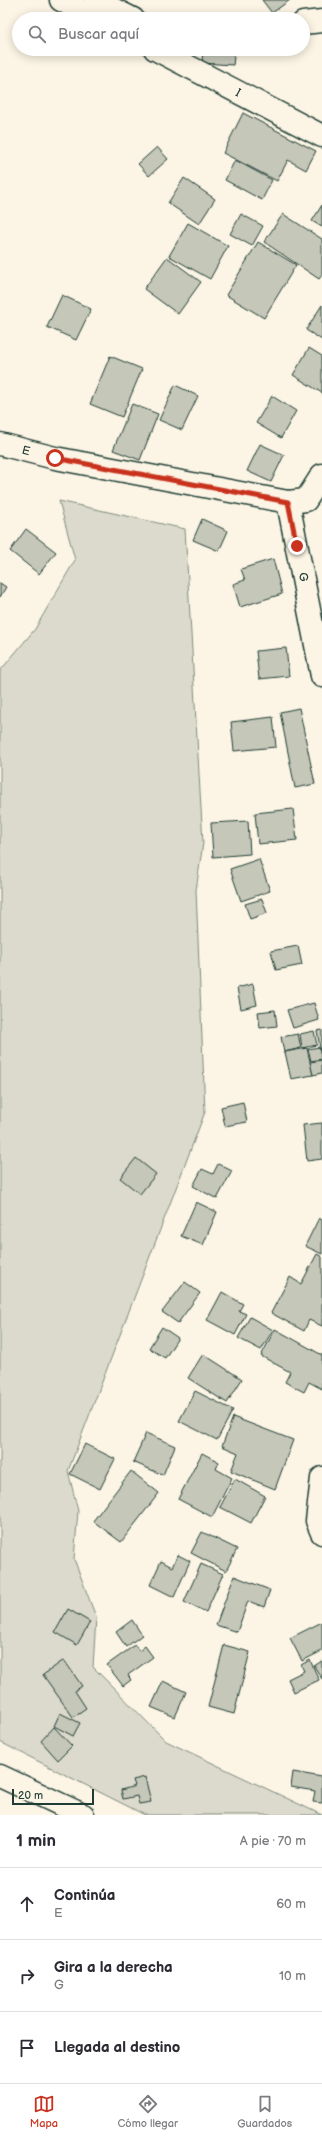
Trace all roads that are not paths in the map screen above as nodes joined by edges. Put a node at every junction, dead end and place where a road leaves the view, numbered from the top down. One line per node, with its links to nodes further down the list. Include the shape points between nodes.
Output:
1 (61, 0): 3 (street)
2 (95, 0): 4 (street)
3 (84, 12)
4 (119, 12)
5 (322, 21): 6 (street)
6 (310, 22)
7 (168, 56): 8 (street, I)
8 (322, 136)
9 (0, 444): 11 (street, E, via 55,458)
10 (322, 476): 11 (street)
11 (306, 504): 12 (street, G)
12 (322, 676)
13 (322, 1478): 14 (street, via 317,1521)
14 (322, 1533)
15 (0, 1776): 16 (street)
16 (83, 1815)

